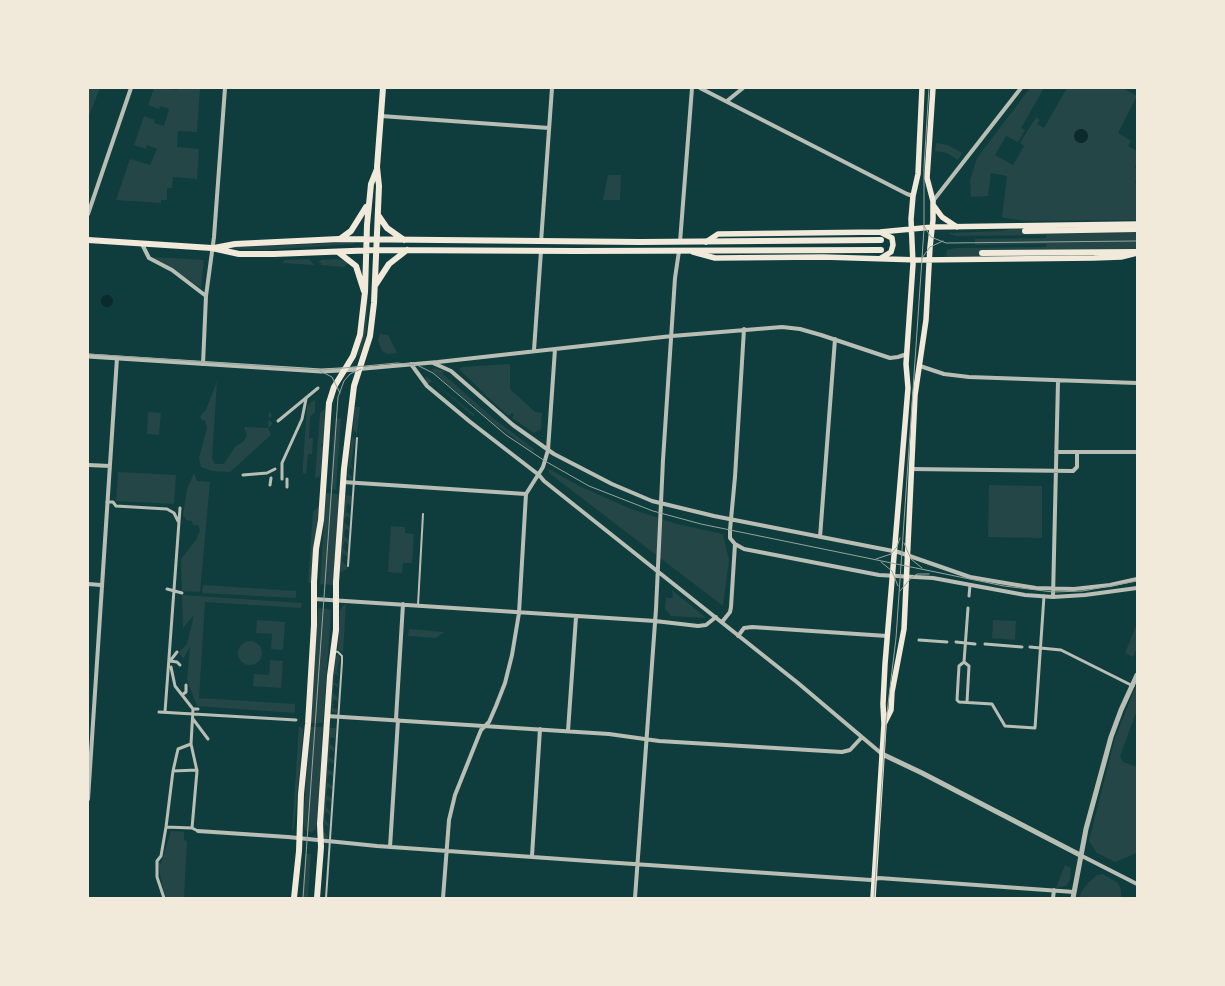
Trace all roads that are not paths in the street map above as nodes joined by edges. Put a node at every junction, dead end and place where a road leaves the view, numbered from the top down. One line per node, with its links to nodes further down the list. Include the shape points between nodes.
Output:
1 (131, 88): 18 (street)
2 (225, 88): 37 (street)
3 (383, 88): 12 (main road)
4 (552, 88): 13 (street)
5 (692, 88): 34 (street)
6 (700, 88): 11 (street)
7 (743, 88): 11 (street)
8 (922, 88): 15 (main road, via 918,174)
9 (933, 88): 17 (main road, via 927,178)
10 (1021, 88): 17 (street)
11 (727, 102): 15 (street)
12 (381, 116): 13 (street); 14 (main road)
13 (549, 128): 33 (street)
14 (377, 167): 16 (main road); 19 (main road)
15 (913, 196): 24 (main road)
16 (369, 200): 27 (main road, via 355,226); 28 (main road)
17 (933, 203): 21 (main road); 22 (main road, via 942,217)
18 (88, 214)
19 (378, 215): 29 (main road); 30 (main road, via 387,228)
20 (1137, 224): 22 (main road)
21 (933, 227): 22 (main road); 24 (main road); 50 (main road)
22 (958, 227)
23 (1137, 229): 25 (main road)
24 (911, 230): 26 (main road); 49 (main road)
25 (1025, 231)
26 (880, 232): 35 (main road, via 718,234); 48 (main road, via 892,238 894,245 888,255)
27 (339, 239): 28 (main road); 37 (main road, via 235,244)
28 (366, 240): 29 (main road); 38 (main road)
29 (377, 240): 30 (main road); 39 (main road)
30 (404, 240): 33 (main road)
31 (881, 240): 35 (main road)
32 (89, 242): 36 (main road)
33 (542, 242): 34 (main road)
34 (680, 242): 35 (main road)
35 (706, 242)
36 (142, 244): 37 (main road); 53 (street, via 149,258 172,270)
37 (212, 248): 45 (main road, via 238,254); 53 (street)
38 (366, 250): 39 (main road); 45 (main road); 52 (main road)
39 (377, 250): 40 (main road); 51 (main road)
40 (408, 250): 42 (main road); 51 (main road, via 389,264)
41 (882, 250): 44 (main road)
42 (541, 251): 43 (main road); 58 (street)
43 (679, 251): 44 (main road); 55 (street)
44 (691, 251): 48 (main road, via 715,258)
45 (338, 252): 52 (main road, via 356,266)
46 (1137, 252): 47 (main road); 50 (main road, via 1121,257)
47 (982, 253)
48 (879, 259): 49 (main road)
49 (912, 260): 50 (main road); 59 (main road)
50 (930, 260): 65 (main road)
51 (375, 285): 66 (main road, via 372,325)
52 (365, 292): 67 (main road, via 360,335 355,352)
53 (206, 296): 63 (street)
54 (744, 330): 55 (street); 56 (street, via 788,328); 96 (street)
55 (672, 336): 57 (street); 125 (street)
56 (835, 339): 59 (street, via 890,358); 98 (street)
57 (555, 349): 58 (street); 74 (street)
58 (534, 350): 62 (street)
59 (906, 354): 100 (main road, via 908,388)
60 (88, 356): 61 (street)
61 (117, 358): 63 (street); 79 (street)
62 (433, 363): 64 (street); 74 (street, via 451,371)
63 (203, 364): 67 (street, via 321,371)
64 (411, 364): 66 (street); 84 (street, via 427,386)
65 (920, 366): 68 (street, via 944,374 969,377); 81 (main road, via 915,395)
66 (359, 369): 67 (street); 88 (main road, via 352,400)
67 (345, 370): 117 (main road, via 334,387 329,403)
68 (1058, 381): 69 (street); 75 (street)
69 (1137, 383)
70 (318, 388): 71 (street)
71 (306, 399): 72 (street); 86 (street, via 302,419 282,464)
72 (278, 421)
73 (357, 438): 89 (lane)
74 (548, 450): 84 (street); 96 (street, via 634,494 677,508)
75 (1056, 452): 76 (street); 82 (street)
76 (1077, 452): 77 (street); 82 (street, via 1075,470)
77 (1137, 452)
78 (88, 465): 79 (street)
79 (110, 466): 93 (street)
80 (275, 469): 83 (street, via 267,473)
81 (911, 469): 82 (street); 101 (main road)
82 (1055, 471): 111 (street)
83 (243, 475)
84 (539, 475): 92 (street); 124 (street)
85 (271, 478): 90 (street)
86 (282, 479)
87 (287, 479): 91 (street)
88 (343, 482): 89 (street); 118 (main road)
89 (354, 483): 92 (street); 102 (lane)
90 (270, 485)
91 (286, 487)
92 (526, 494): 122 (street)
93 (107, 502): 97 (street, via 113,502 116,506 167,509 175,514); 107 (street)
94 (180, 508): 97 (street)
95 (423, 514): 120 (lane)
96 (731, 519): 98 (street); 99 (street, via 730,538)
97 (178, 526): 112 (street)
98 (820, 537): 100 (street)
99 (735, 544): 103 (street, via 744,548); 126 (street, via 730,612)
100 (893, 551): 101 (street); 103 (main road)
101 (907, 556): 104 (main road); 111 (street, via 970,577)
102 (348, 566)
103 (892, 577): 104 (street); 128 (main road)
104 (907, 577): 108 (street, via 933,578); 160 (main road, via 904,639 892,692 891,710)
105 (1137, 579): 111 (street, via 1090,588)
106 (88, 584): 107 (street)
107 (102, 585): 148 (street)
108 (970, 585): 113 (street); 114 (street)
109 (1137, 588): 115 (street, via 1100,594)
110 (167, 589): 112 (street)
111 (1053, 589): 115 (street)
112 (174, 590): 116 (street); 116 (street, via 182,593)
113 (969, 596)
114 (1044, 596): 115 (street); 137 (street)
115 (1053, 597)
116 (174, 598): 140 (street)
117 (314, 600): 118 (street); 175 (main road, via 308,724)
118 (337, 601): 119 (street); 138 (main road)
119 (403, 604): 120 (street); 159 (street)
120 (418, 605): 122 (street)
121 (968, 608): 132 (street)
122 (519, 613): 123 (street); 161 (street, via 508,675 491,718)
123 (576, 617): 125 (street); 163 (street)
124 (716, 617): 125 (street, via 706,625 698,626); 126 (street)
125 (655, 621): 166 (street)
126 (722, 622): 127 (street)
127 (738, 636): 128 (street, via 744,628 752,627); 164 (street)
128 (887, 636): 160 (main road)
129 (919, 640): 130 (street)
130 (946, 642)
131 (956, 642): 132 (street)
132 (966, 643): 133 (street); 141 (street)
133 (976, 644)
134 (985, 644): 135 (street)
135 (1022, 647)
136 (1030, 648): 137 (street)
137 (1041, 648): 145 (street, via 1061,650); 149 (street, via 1035,728 1008,727 1003,724 992,704)
138 (334, 651): 155 (main road); 156 (lane, via 342,656)
139 (177, 652): 140 (street)
140 (170, 661): 142 (street); 146 (street, via 173,682); 153 (street)
141 (964, 662): 149 (street, via 969,666); 149 (street, via 959,666 957,700)
142 (180, 665)
143 (1137, 675): 145 (street)
144 (186, 685): 146 (street, via 188,688)
145 (1132, 686): 180 (street, via 1111,737)
146 (182, 696): 150 (street)
147 (88, 700): 148 (street)
148 (95, 700): 171 (street)
149 (966, 702)
150 (193, 709): 151 (street); 154 (street)
151 (198, 709)
152 (159, 712): 153 (street)
153 (166, 712): 154 (street)
154 (193, 713): 157 (street); 158 (street)
155 (327, 716): 156 (street); 176 (main road)
156 (338, 716): 159 (street); 177 (lane)
157 (193, 719): 165 (street); 167 (street)
158 (296, 720)
159 (397, 720): 161 (street); 178 (street)
160 (884, 724): 168 (main road)
161 (484, 726): 162 (street); 179 (street, via 454,794)
162 (540, 730): 163 (street); 181 (street)
163 (568, 731): 166 (street)
164 (862, 737): 166 (street, via 846,752); 168 (street)
165 (208, 739)
166 (646, 739): 182 (street)
167 (191, 744): 169 (street, via 178,749); 170 (street)
168 (882, 754): 180 (street); 183 (main road)
169 (173, 770): 170 (street); 172 (street)
170 (197, 770): 173 (street)
171 (88, 800)
172 (166, 827): 173 (street); 187 (street, via 156,867)
173 (192, 828): 174 (street)
174 (198, 831): 175 (street)
175 (298, 838): 176 (street); 188 (main road)
176 (320, 841): 177 (street); 189 (main road)
177 (330, 842): 178 (street); 190 (lane)
178 (390, 847): 179 (street)
179 (446, 851): 181 (street); 191 (street)
180 (1080, 855): 184 (street); 186 (street)
181 (532, 856): 182 (street)
182 (637, 864): 183 (street); 192 (street)
183 (874, 879): 185 (street); 193 (main road)
184 (1137, 884)
185 (1054, 890): 186 (street); 194 (street)
186 (1074, 892): 195 (street)
187 (164, 898)
188 (294, 898)
189 (318, 898)
190 (326, 898)
191 (443, 898)
192 (635, 898)
193 (873, 898)
194 (1053, 898)
195 (1073, 898)

